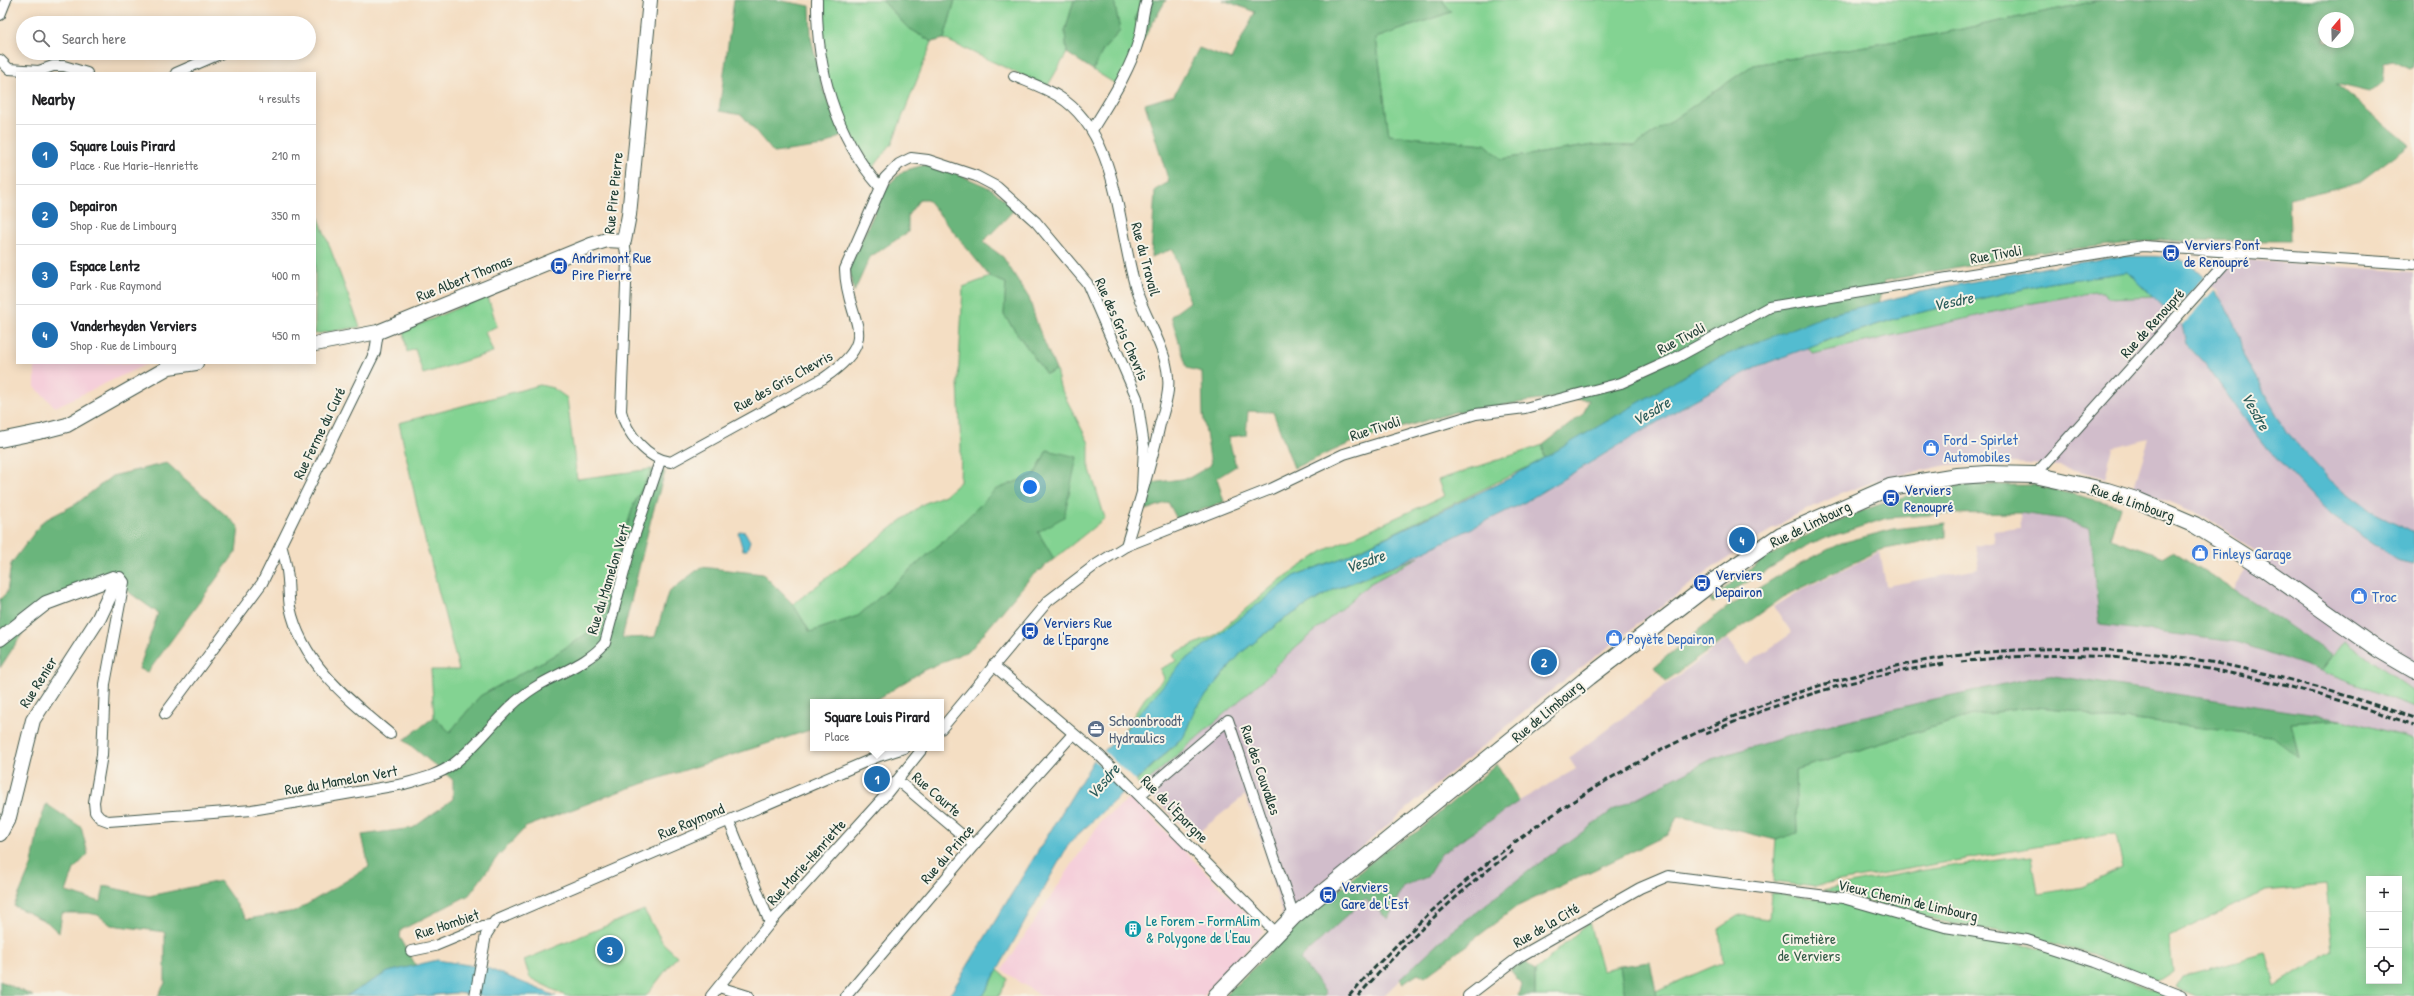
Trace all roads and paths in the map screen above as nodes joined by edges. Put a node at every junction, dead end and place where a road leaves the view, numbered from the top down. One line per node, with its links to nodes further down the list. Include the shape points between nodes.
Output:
1 (6, 0): 5 (street)
2 (650, 0): 13 (street, Rue Pire Pierre, via 629,215)
3 (816, 0): 12 (street, via 816,26 824,80 835,112 870,176)
4 (1147, 0): 11 (street, via 1140,39 1121,80)
5 (0, 15)
6 (0, 60): 8 (street, via 9,69 38,71 59,66)
7 (206, 60): 9 (street)
8 (83, 72)
9 (178, 72)
10 (1014, 76): 11 (street, Rue du Travail, via 1058,96 1074,109)
11 (1092, 130): 22 (street, Rue du Travail, via 1109,172 1137,292 1169,378 1159,429)
12 (880, 188): 20 (street, Rue des Gris Chevris, via 844,269 845,284 859,330 855,351 845,364 671,462); 22 (street, Rue des Gris Chevris, via 888,173 899,164 911,158 928,160 976,176 997,187 1036,222 1087,283 1136,398 1144,446)
13 (624, 241): 16 (street, Rue Albert Thomas, via 607,240 591,245); 20 (street, Rue Pire Pierre, via 627,260 621,411 624,425 650,454)
14 (2236, 252): 15 (street); 21 (street, Rue de Renoupré); 24 (street, Rue Tivoli, via 2143,246 1769,307 1672,360 1621,383 1525,408 1476,414 1344,454 1270,489)
15 (2414, 264)
16 (378, 332): 17 (street, Rue Albert Thomas); 23 (street, Rue Ferme du Curé, via 375,352)
17 (316, 344)
18 (189, 364): 19 (street, via 169,367 67,424)
19 (0, 440)
20 (660, 461): 25 (street, Rue du Mamelon Vert, via 631,546 605,643 597,653 533,688 519,699 451,766 427,778 404,784 252,810 130,820 108,821 100,818 95,812 94,802 102,755 103,695 124,582 120,577)
21 (2035, 475): 28 (main road, Rue de Limbourg, via 2139,501 2195,525 2265,569 2378,649); 41 (main road, Rue de Limbourg, via 1957,476 1890,487 1781,535 1718,578 1589,677)
22 (1142, 489): 24 (street)
23 (281, 544): 29 (street, Rue Ferme du Curé, via 262,583); 31 (street, via 287,570 290,606 296,628 314,663 347,698)
24 (1126, 546): 27 (street, via 1094,566 1048,601)
25 (113, 578): 26 (street, via 46,603); 38 (street, Rue Renier, via 114,586 98,618 33,720 9,817)
26 (0, 639)
27 (993, 665): 30 (street); 32 (street, Rue de l'Epargne)
28 (2414, 670)
29 (165, 714)
30 (944, 725)
31 (390, 734)
32 (1073, 734): 36 (street, Rue de l'Epargne, via 1099,755); 39 (street, Rue du Prince)
33 (895, 751): 37 (street, Rue Raymond)
34 (921, 751): 35 (street, Rue Marie-Henriette)
35 (898, 781): 39 (street, Rue Courte); 42 (street, Rue Marie-Henriette)
36 (1138, 794): 41 (street, Rue des Couvalles, via 1228,720); 44 (street, Rue de l'Epargne)
37 (729, 821): 42 (street); 43 (street, Rue Raymond)
38 (0, 834)
39 (974, 846): 50 (street, Rue du Prince)
40 (1644, 886): 52 (street, Rue de la Cité, via 1519,957); 53 (street, Vieux Chemin de Limbourg, via 1668,876 1843,898 1945,927 2026,940 2095,962)
41 (1294, 916): 44 (main road, Rue de Limbourg)
42 (770, 923): 46 (street, Rue Marie-Henriette)
43 (491, 925): 45 (street, Rue Hombiet, via 435,946); 47 (street, Rue Hombiet, via 486,935)
44 (1276, 933): 51 (main road, Rue de Limbourg)
45 (411, 951)
46 (719, 987): 48 (street, Rue Marie-Henriette); 49 (street)
47 (475, 996)
48 (711, 996)
49 (748, 996)
50 (846, 996)
51 (1216, 996)
52 (1468, 996)
53 (2182, 996)

